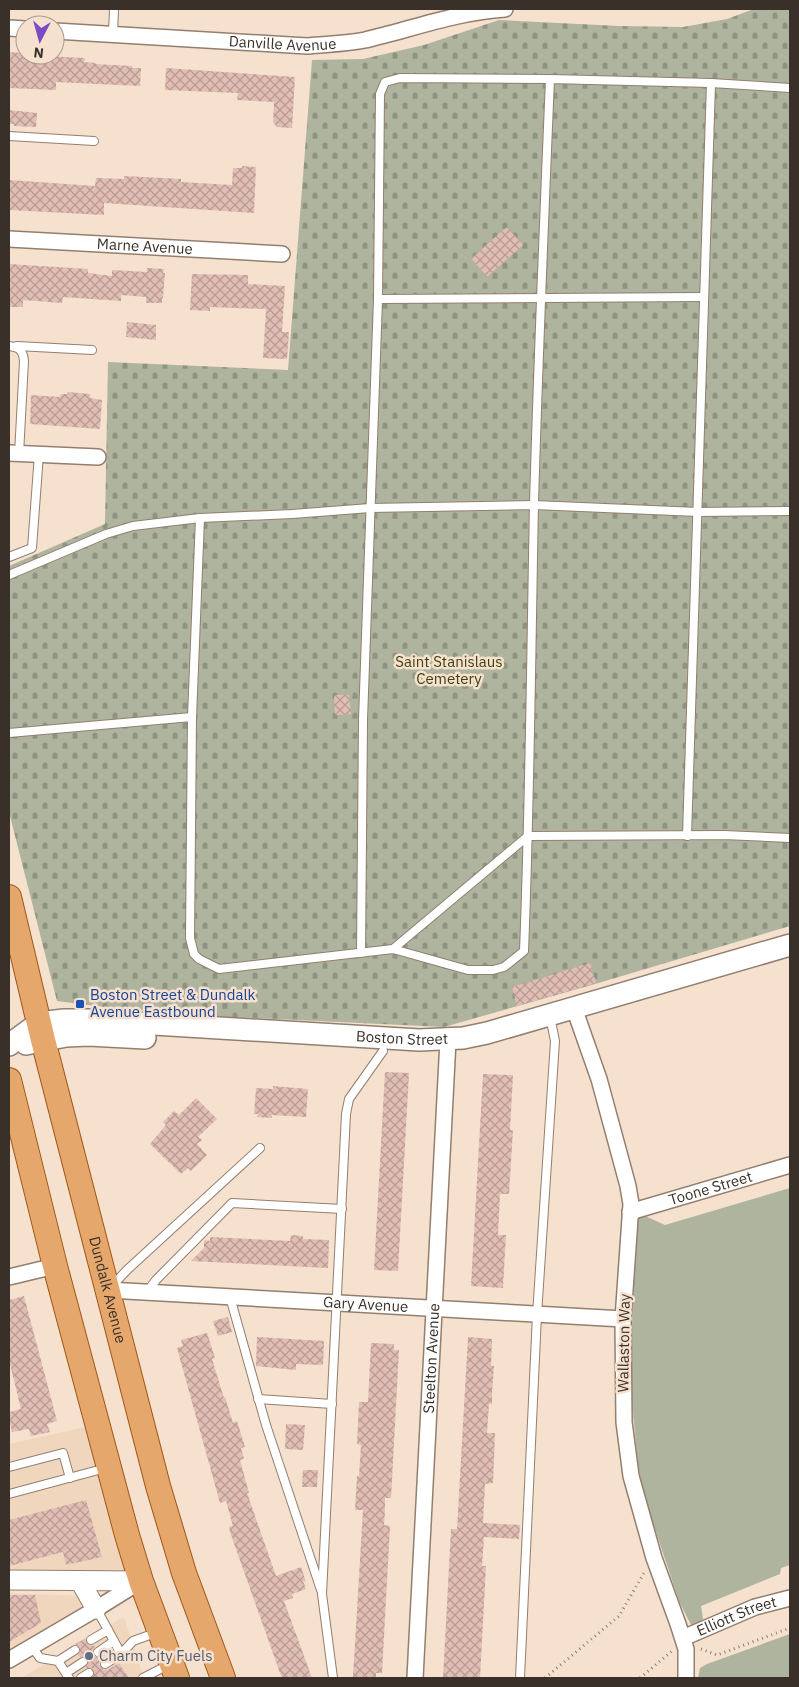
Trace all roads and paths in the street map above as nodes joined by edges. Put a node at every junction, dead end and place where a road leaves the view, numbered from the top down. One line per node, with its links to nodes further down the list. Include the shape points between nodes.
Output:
1 (114, 9): 4 (lane)
2 (505, 9): 4 (street, Danville Avenue, via 468,13 344,44 307,46)
3 (65, 32): 4 (street, Danville Avenue)
4 (113, 34)
5 (550, 79): 6 (lane); 13 (lane); 14 (lane, via 400,78 385,82 380,94)
6 (711, 83): 7 (lane); 12 (lane)
7 (790, 88)
8 (9, 136): 9 (lane)
9 (94, 141)
10 (9, 239): 11 (street, Marne Avenue)
11 (282, 254)
12 (704, 297): 13 (lane); 23 (lane)
13 (540, 298): 14 (lane); 20 (lane)
14 (378, 299): 21 (lane)
15 (13, 346): 16 (lane); 17 (lane, via 23,352 24,361)
16 (92, 350)
17 (14, 453): 18 (street)
18 (39, 454): 19 (street); 25 (lane, via 32,548)
19 (98, 457)
20 (534, 505): 21 (lane); 23 (lane); 29 (lane)
21 (370, 508): 24 (lane); 35 (lane, via 363,720)
22 (790, 511): 23 (lane)
23 (698, 512): 30 (lane)
24 (200, 518): 26 (lane, via 133,526 106,534); 27 (lane)
25 (9, 557)
26 (9, 576)
27 (192, 717): 28 (lane); 35 (lane, via 190,938 194,954 219,969)
28 (9, 733)
29 (528, 836): 30 (lane); 34 (lane); 34 (lane, via 524,951 504,967 485,971 468,970)
30 (687, 836): 31 (lane)
31 (790, 838)
32 (9, 896): 40 (main road, Dundalk Avenue)
33 (790, 945): 37 (main road, Boston Street)
34 (393, 949): 35 (lane)
35 (361, 953)
36 (790, 956): 37 (main road, Boston Street)
37 (748, 963): 38 (main road, Boston Street)
38 (576, 1013): 39 (main road, Boston Street); 41 (main road, Boston Street, via 463,1038); 48 (street, Wallaston Way, via 599,1079 628,1186)
39 (552, 1026): 41 (main road, Boston Street, via 489,1044); 56 (lane, via 555,1041)
40 (41, 1032): 41 (main road, Boston Street, via 64,1020 88,1020 418,1040); 42 (main road, Boston Street); 43 (main road, Boston Street, via 66,1036); 51 (main road, Dundalk Avenue)
41 (447, 1046): 43 (main road, Boston Street); 55 (street, Steelton Avenue)
42 (9, 1047)
43 (383, 1051): 47 (lane, via 349,1099)
44 (9, 1080): 49 (main road)
45 (260, 1148): 51 (lane)
46 (790, 1165): 48 (street, Toone Street)
47 (342, 1208): 52 (lane, via 232,1203); 54 (lane)
48 (630, 1212): 57 (street, Wallaston Way)
49 (55, 1266): 50 (street); 61 (main road)
50 (9, 1277)
51 (108, 1290): 52 (street, Gary Avenue); 90 (main road, Dundalk Avenue, via 158,1486 184,1572)
52 (147, 1292): 53 (street, Gary Avenue)
53 (230, 1297): 54 (street, Gary Avenue); 58 (lane)
54 (337, 1303): 55 (street, Gary Avenue); 59 (lane)
55 (434, 1309): 56 (street, Gary Avenue); 92 (street, Steelton Avenue)
56 (537, 1315): 57 (street, Gary Avenue); 93 (lane)
57 (623, 1319): 64 (street, Wallaston Way, via 624,1422 631,1476)
58 (258, 1399): 59 (lane); 68 (lane)
59 (332, 1404): 68 (lane)
60 (9, 1467): 62 (lane, via 63,1453)
61 (108, 1467): 62 (lane); 67 (main road)
62 (70, 1478): 63 (lane)
63 (9, 1494)
64 (656, 1564): 75 (street, Wallaston Way); 94 (path, via 648,1567 620,1616)
65 (9, 1580): 66 (street)
66 (80, 1581): 67 (street); 70 (street)
67 (140, 1581): 70 (street); 73 (main road)
68 (322, 1594): 91 (lane)
69 (790, 1598): 75 (street, Elliott Street, via 755,1607)
70 (96, 1609): 72 (lane); 77 (street)
71 (790, 1628): 75 (path, via 717,1655)
72 (108, 1630): 74 (lane); 76 (lane)
73 (158, 1632): 80 (lane, via 133,1641); 85 (main road)
74 (90, 1640)
75 (683, 1640): 95 (path); 96 (street, Wallaston Way)
76 (114, 1641): 79 (lane); 80 (lane)
77 (32, 1647): 81 (street); 82 (lane, via 40,1658)
78 (75, 1650): 82 (lane)
79 (98, 1652)
80 (121, 1654): 84 (lane)
81 (9, 1660)
82 (58, 1661): 87 (lane)
83 (83, 1662): 87 (lane)
84 (105, 1664)
85 (174, 1671): 89 (lane)
86 (89, 1673): 88 (lane)
87 (67, 1676)
88 (81, 1678)
89 (143, 1678)
90 (223, 1678)
91 (333, 1678)
92 (415, 1678)
93 (520, 1678)
94 (545, 1678)
95 (640, 1678)
96 (686, 1678)

